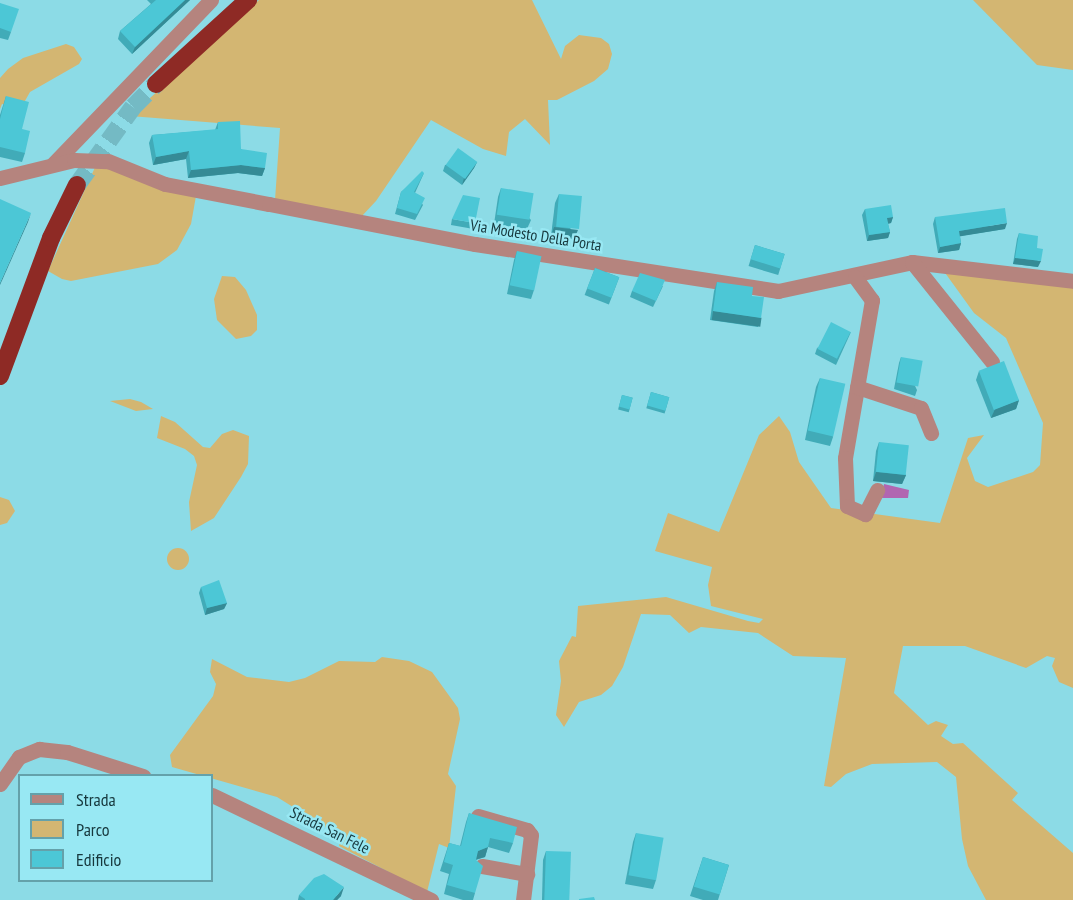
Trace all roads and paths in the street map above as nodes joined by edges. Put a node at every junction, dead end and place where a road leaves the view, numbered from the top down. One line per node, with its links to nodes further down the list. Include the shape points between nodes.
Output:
1 (211, 0): 4 (street)
2 (248, 0): 3 (highway)
3 (156, 84)
4 (51, 166): 5 (street, Via Modesto Della Porta); 8 (street, Via Modesto Della Porta, via 74,160 108,160 165,184 475,244 778,291)
5 (0, 178)
6 (77, 185): 11 (highway, via 51,238)
7 (912, 262): 8 (street, Via Modesto Della Porta); 9 (street, Via Modesto Della Porta); 10 (street)
8 (855, 277): 12 (street, via 872,300)
9 (1073, 281)
10 (992, 362)
11 (0, 376)
12 (857, 387): 13 (street, via 921,408); 14 (street, via 845,458 847,506 864,514)
13 (932, 433)
14 (877, 490)
15 (137, 774): 16 (street, via 67,752 39,749 20,757)
16 (0, 784)
17 (213, 795): 21 (street, Strada San Fele)
18 (469, 813): 20 (street, via 527,830 531,842)
19 (482, 866): 20 (street)
20 (526, 874): 22 (street)
21 (432, 900)
22 (523, 900)

